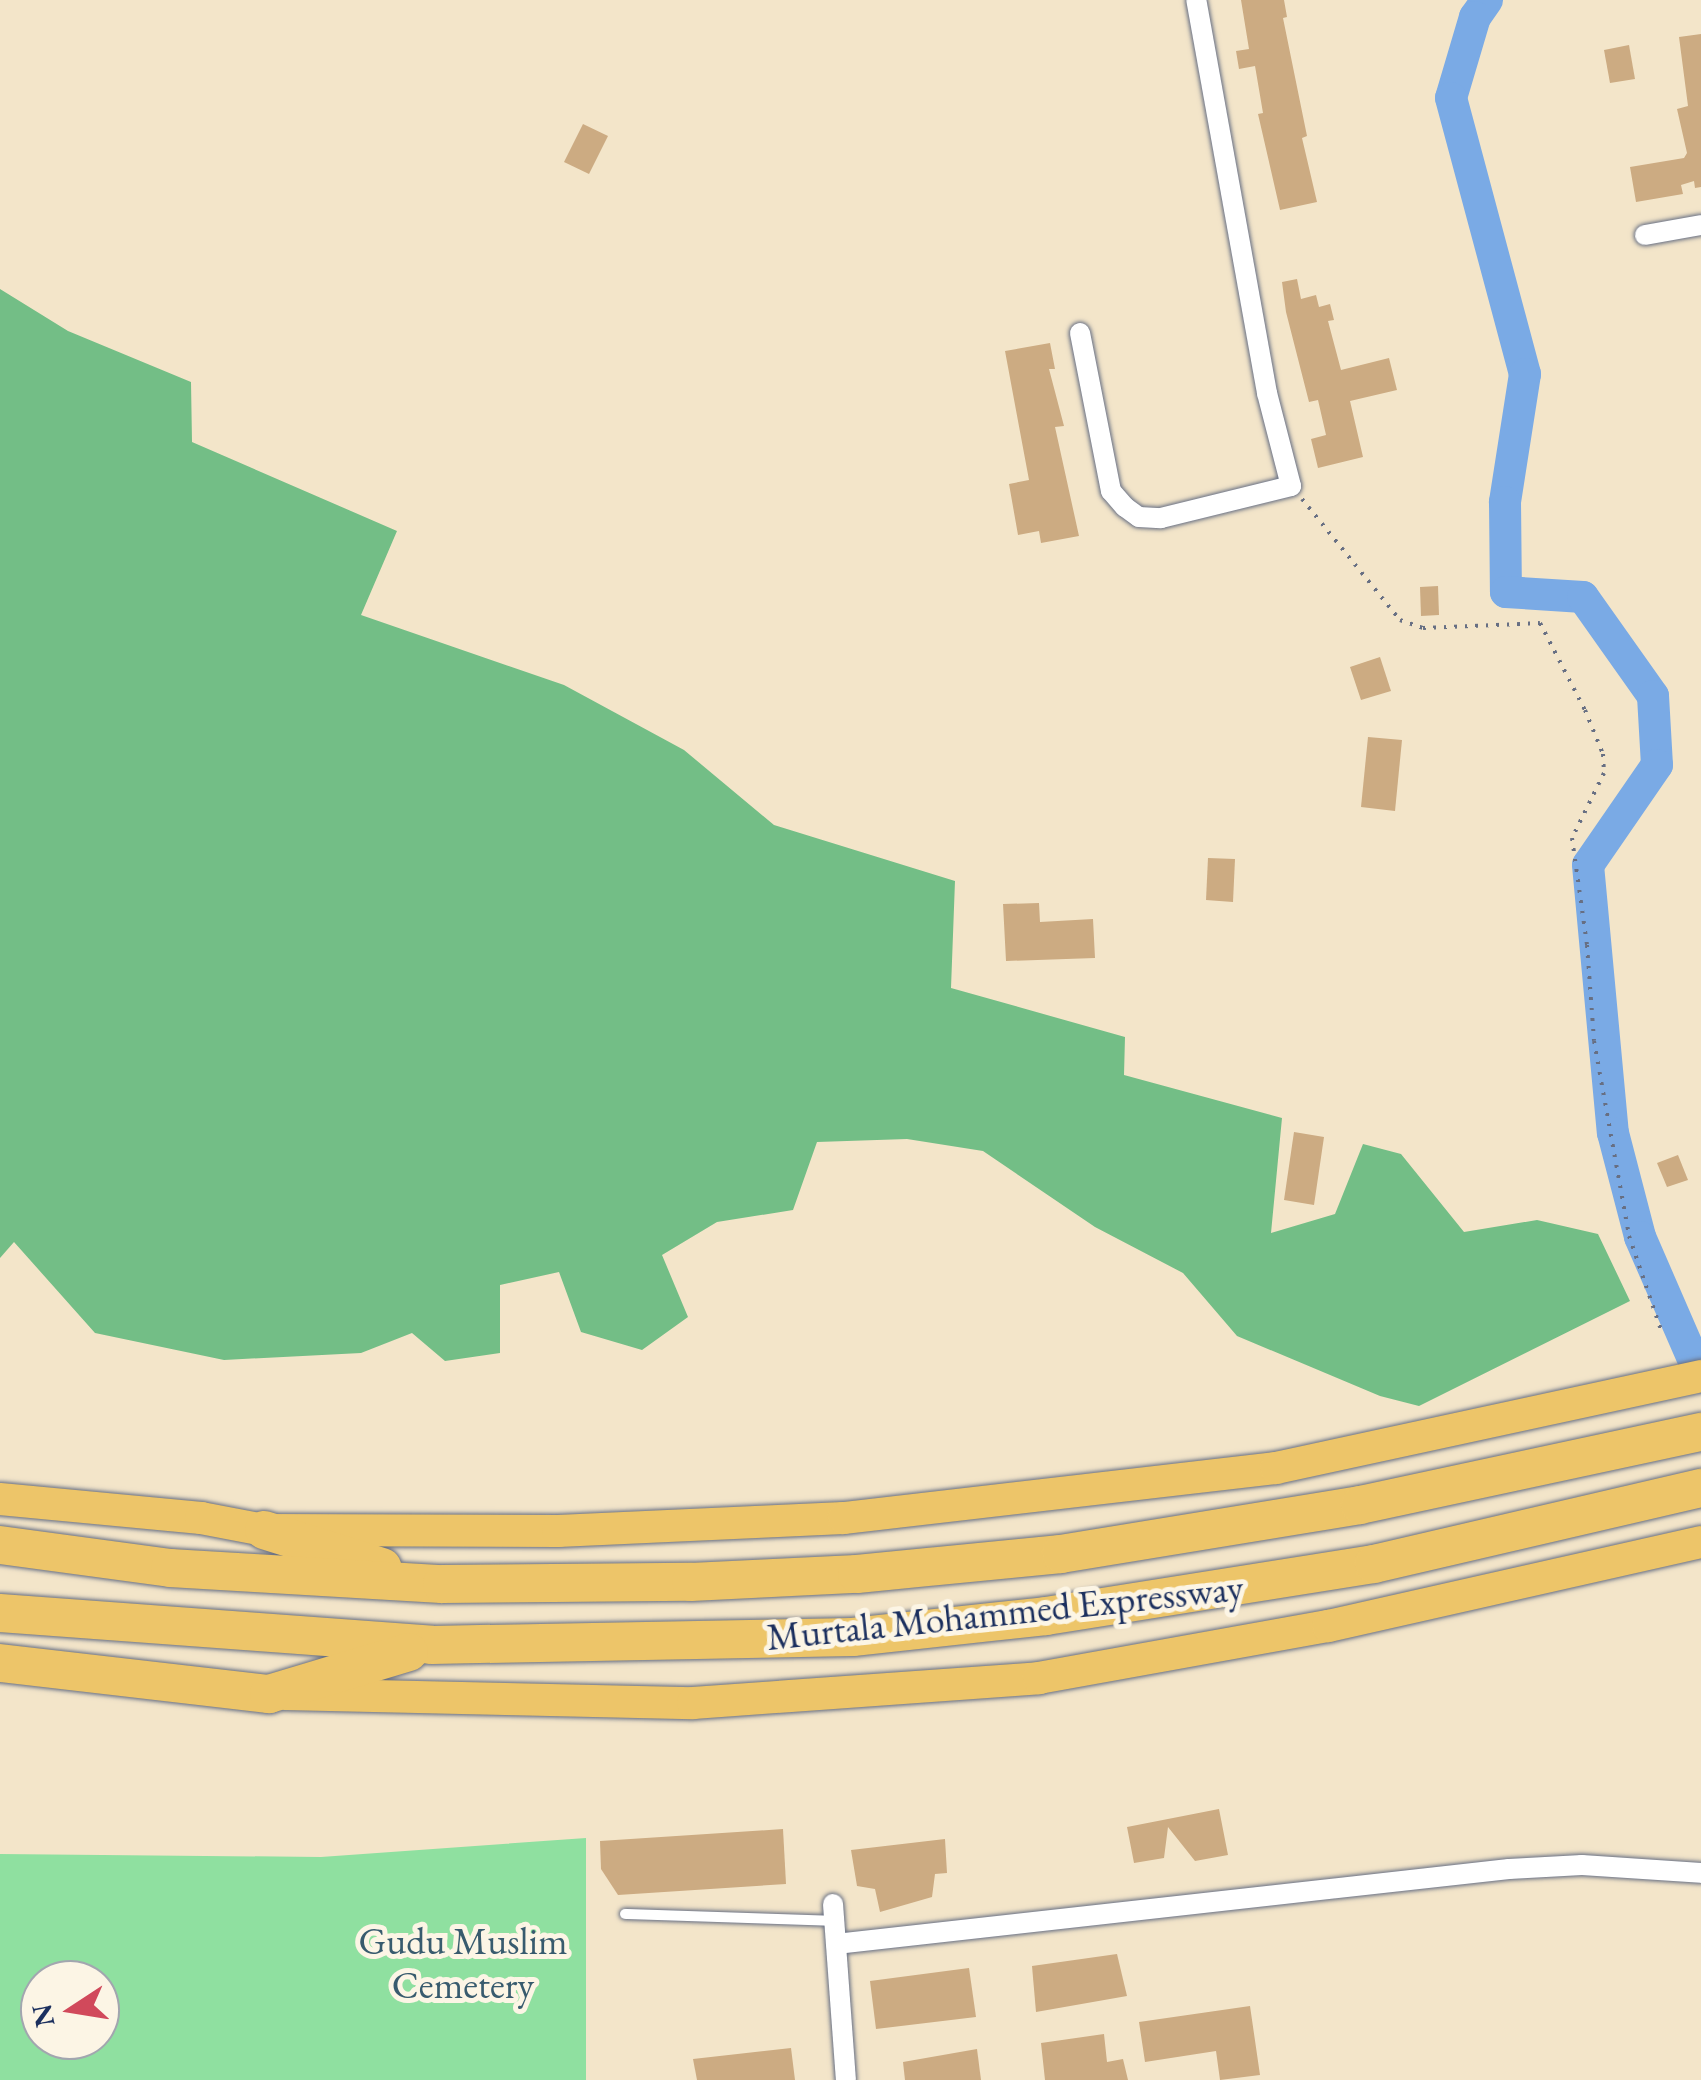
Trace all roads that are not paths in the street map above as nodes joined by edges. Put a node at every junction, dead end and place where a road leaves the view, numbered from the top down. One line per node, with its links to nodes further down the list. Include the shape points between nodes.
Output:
1 (1196, 0): 4 (street, via 1267,393 1291,486 1161,518 1139,517 1124,507 1111,491)
2 (1701, 225): 3 (street)
3 (1645, 235)
4 (1080, 333)
5 (1689, 1379): 10 (main road, via 1276,1468 844,1518 558,1531)
6 (1695, 1433): 7 (highway, Murtala Mohammed Expressway)
7 (1492, 1478): 13 (highway, via 1377,1522 1378,1539 1389,1550); 14 (highway, Murtala Mohammed Expressway, via 1061,1554 894,1571 691,1582)
8 (1701, 1488): 13 (highway, Murtala Mohammed Expressway)
9 (0, 1498): 10 (main road)
10 (264, 1530): 14 (highway)
11 (1701, 1542): 18 (main road, Murtala Mohammed Expressway, via 1328,1626 1039,1678 694,1703)
12 (0, 1545): 14 (highway, Murtala Mohammed Expressway, via 170,1568)
13 (1434, 1551): 16 (highway, Murtala Mohammed Expressway, via 1046,1616 853,1636)
14 (442, 1584)
15 (0, 1613): 16 (highway, Murtala Mohammed Expressway)
16 (432, 1645): 18 (highway)
17 (0, 1663): 18 (highway, Murtala Mohammed Expressway)
18 (270, 1694)
19 (1701, 1873): 22 (street, via 1582,1865 1509,1869)
20 (834, 1912): 21 (lane); 22 (street)
21 (625, 1914)
22 (836, 1944): 23 (street)
23 (846, 2080)

